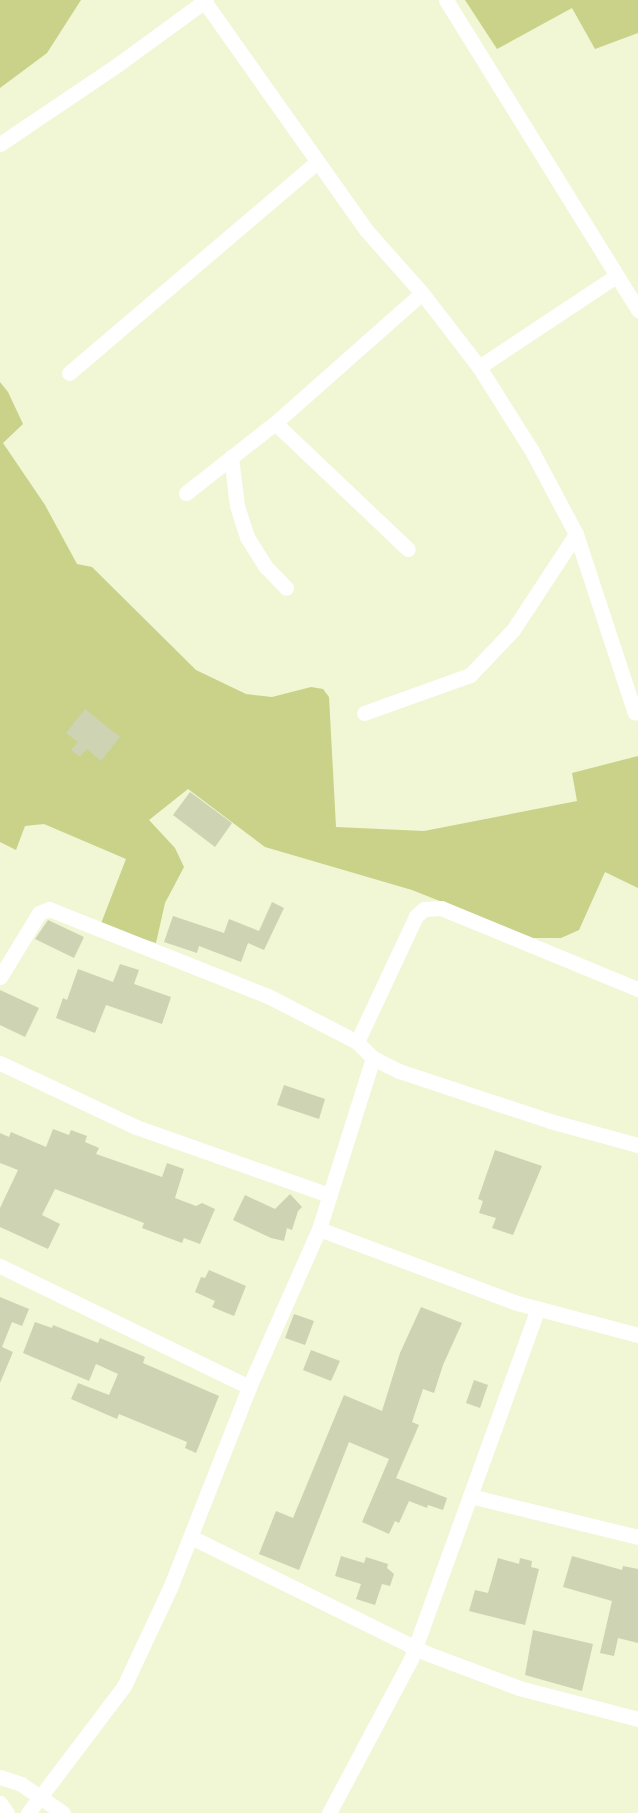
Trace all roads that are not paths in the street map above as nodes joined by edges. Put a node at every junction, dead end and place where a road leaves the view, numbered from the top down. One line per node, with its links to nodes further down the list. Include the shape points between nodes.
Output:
1 (205, 0): 3 (street); 4 (street)
2 (446, 0): 5 (street)
3 (0, 144)
4 (316, 163): 6 (street, via 366,230); 9 (street)
5 (616, 276): 7 (street); 8 (street)
6 (422, 293): 8 (street); 10 (street)
7 (638, 310)
8 (479, 367): 13 (street, via 532,451)
9 (69, 373)
10 (276, 423): 11 (street); 14 (street)
11 (231, 457): 12 (street); 15 (street, via 237,506 247,537 266,567)
12 (186, 493)
13 (576, 534): 16 (street, via 513,630 470,675); 17 (street)
14 (408, 549)
15 (286, 588)
16 (364, 713)
17 (635, 713)
18 (0, 977): 20 (street, via 39,913 49,909 268,996)
19 (638, 989): 20 (street, via 441,908 424,909 416,916)
20 (357, 1042): 21 (street)
21 (373, 1058): 23 (street, via 399,1071 550,1121); 24 (street)
22 (0, 1063): 24 (street, via 127,1123)
23 (638, 1145)
24 (329, 1195): 25 (street)
25 (319, 1229): 27 (street); 29 (street)
26 (0, 1266): 29 (street)
27 (538, 1308): 28 (street); 30 (street)
28 (638, 1335)
29 (249, 1387): 31 (street)
30 (470, 1496): 32 (street); 33 (street)
31 (191, 1537): 33 (street); 36 (street, via 124,1686)
32 (638, 1537)
33 (415, 1647): 34 (street, via 519,1688); 41 (street)
34 (638, 1719)
35 (0, 1777): 36 (street)
36 (43, 1797): 39 (street); 40 (street)
37 (0, 1803): 38 (street)
38 (8, 1813)
39 (28, 1813)
40 (63, 1813)
41 (329, 1813)

